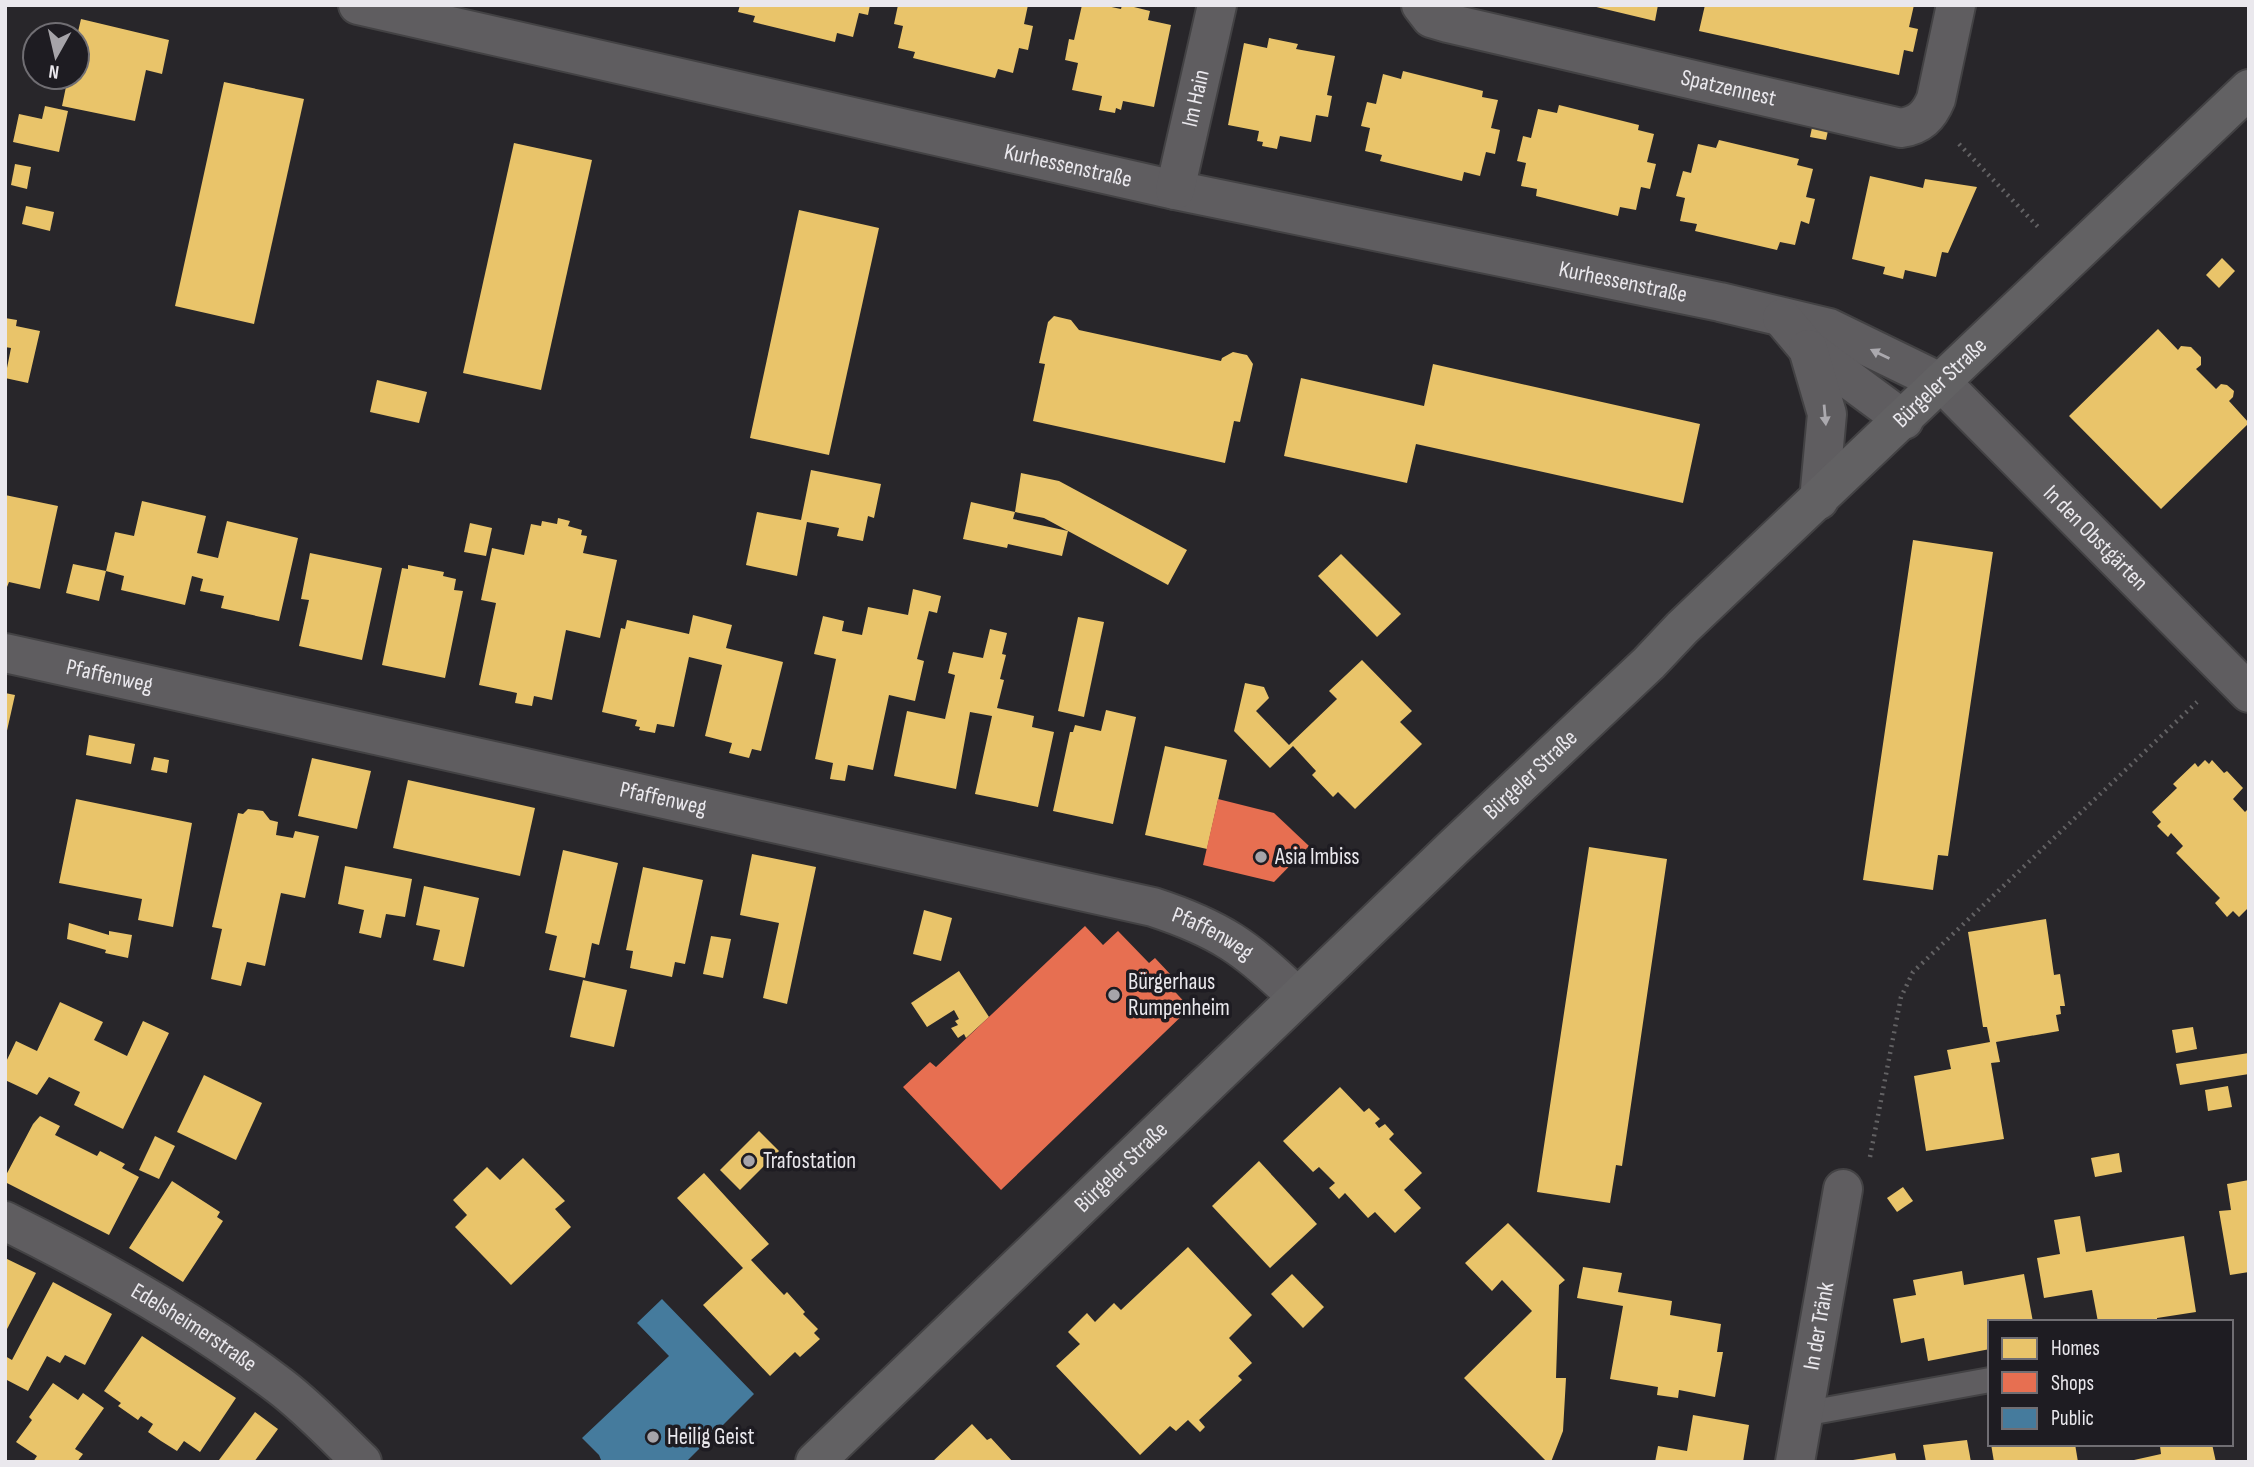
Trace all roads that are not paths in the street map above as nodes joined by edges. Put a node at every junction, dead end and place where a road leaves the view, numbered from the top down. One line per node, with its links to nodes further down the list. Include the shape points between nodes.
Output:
1 (1217, 5): 6 (street, Im Hain)
2 (1421, 5): 3 (street, Spatzennest, via 1431,18 1448,23 1901,128 1914,126 1930,113)
3 (1956, 5)
4 (372, 7): 6 (street, Kurhessenstraße)
5 (2249, 89): 9 (street, Bürgeler Straße)
6 (1174, 190): 7 (street, Kurhessenstraße)
7 (1782, 318): 8 (street); 9 (street, Kurhessenstraße, one-way to 7, via 1829,328)
8 (1808, 349): 10 (street); 11 (street, one-way to 11, via 1827,414)
9 (1942, 383): 10 (street, Bürgeler Straße); 13 (street, In den Obstgärten)
10 (1904, 420): 11 (street, Bürgeler Straße)
11 (1819, 500): 14 (street, Bürgeler Straße)
12 (5, 653): 14 (street, Pfaffenweg, via 1153,907 1231,940)
13 (2238, 683)
14 (1297, 997): 20 (street, Bürgeler Straße)
15 (1843, 1189): 18 (street, In der Tränk)
16 (5, 1221): 19 (street, Edelsheimerstraße, via 107,1274 242,1359 310,1411)
17 (1988, 1380): 18 (lane)
18 (1803, 1414): 21 (street, In der Tränk)
19 (362, 1462)
20 (815, 1462)
21 (1795, 1462)

